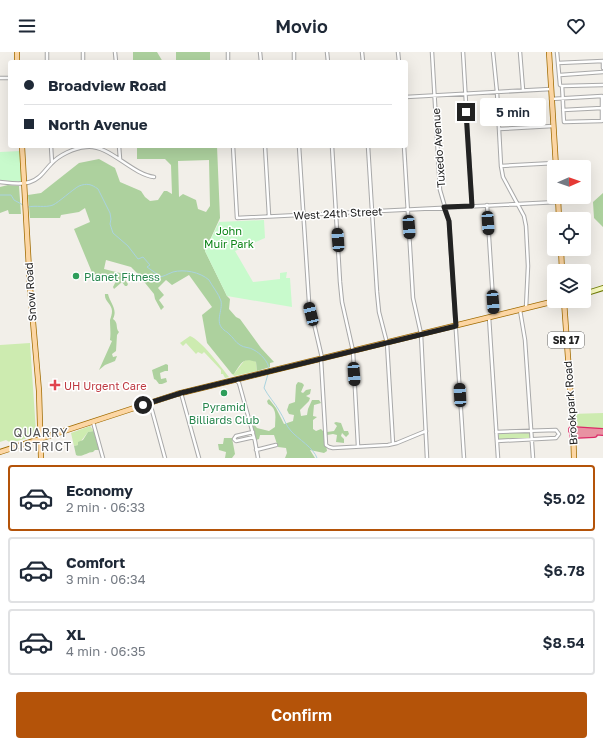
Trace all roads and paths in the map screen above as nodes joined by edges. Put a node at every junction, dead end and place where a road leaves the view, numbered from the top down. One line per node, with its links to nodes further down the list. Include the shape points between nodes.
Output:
1 (432, 52): 18 (street, Tuxedo Avenue)
2 (463, 52): 17 (street)
3 (493, 52): 16 (street)
4 (520, 52): 15 (street)
5 (549, 52): 14 (main road)
6 (557, 52): 8 (street)
7 (603, 61): 8 (street); 9 (street)
8 (558, 63): 11 (street)
9 (603, 68)
10 (603, 72): 11 (street)
11 (560, 75): 13 (street)
12 (603, 85): 13 (street)
13 (562, 86): 20 (street)
14 (551, 89): 15 (street); 21 (main road)
15 (523, 90): 16 (street)
16 (497, 92): 17 (street); 26 (street)
17 (465, 94): 18 (street); 49 (street)
18 (434, 96): 19 (street); 50 (street, Tuxedo Avenue, via 440,190)
19 (408, 97)
20 (563, 98): 21 (street); 22 (street, via 602,96); 23 (street)
21 (551, 99): 25 (main road)
22 (602, 108): 23 (street); 24 (street)
23 (563, 110): 24 (street, via 564,122)
24 (602, 121)
25 (553, 126): 26 (street); 39 (main road)
26 (499, 129): 42 (street)
27 (22, 148): 45 (main road, Snow Road)
28 (51, 148): 40 (street)
29 (80, 148): 40 (street)
30 (94, 148): 38 (street)
31 (119, 148): 38 (street)
32 (233, 148): 55 (street, West 24th Street, via 237,218)
33 (265, 148): 55 (street)
34 (299, 148): 54 (street)
35 (332, 148): 53 (street)
36 (368, 148): 52 (street)
37 (404, 148): 51 (street)
38 (120, 159): 43 (street, via 146,176)
39 (556, 160)
40 (52, 163): 45 (street, via 38,178)
41 (547, 165): 42 (street)
42 (501, 166): 47 (street, via 503,177)
43 (154, 177)
44 (0, 182): 45 (street)
45 (24, 183): 80 (main road, Snow Road)
46 (547, 201): 47 (street, West 24th Street)
47 (517, 204): 48 (street, West 24th Street); 59 (street, via 526,226)
48 (486, 205): 49 (street, West 24th Street); 62 (street)
49 (472, 206): 50 (street, West 24th Street)
50 (444, 207): 51 (street, West 24th Street); 63 (street, Tuxedo Avenue, via 449,221)
51 (408, 209): 52 (street, West 24th Street); 64 (street, via 413,298)
52 (372, 211): 53 (street, West 24th Street); 65 (street, via 379,312)
53 (336, 213): 54 (street, West 24th Street); 66 (street, via 342,302)
54 (303, 215): 55 (street, West 24th Street); 67 (street, via 308,302)
55 (269, 216)
56 (603, 288): 57 (main road)
57 (591, 292)
58 (547, 303): 59 (main road)
59 (526, 308): 61 (main road)
60 (564, 308): 77 (main road, Brookpark Road / SR 17)
61 (520, 310): 62 (main road); 73 (street, via 525,340)
62 (491, 317): 63 (main road); 75 (street)
63 (456, 326): 64 (main road); 94 (street, Tuxedo Avenue)
64 (420, 334): 65 (main road); 72 (street)
65 (387, 343): 66 (main road); 83 (street)
66 (352, 351): 67 (main road); 85 (street)
67 (322, 359): 68 (main road); 85 (street, via 326,445 333,448)
68 (236, 380): 69 (main road); 74 (street)
69 (181, 393): 70 (main road); 91 (street)
70 (150, 403): 71 (main road); 90 (street)
71 (93, 422): 80 (main road); 89 (street)
72 (426, 431): 83 (street); 93 (street)
73 (531, 431): 75 (street); 81 (street); 81 (street, via 559,432 556,438)
74 (253, 432): 79 (street); 79 (street, via 236,436 234,439 236,441)
75 (496, 432): 82 (street)
76 (603, 432): 77 (highway)
77 (573, 433): 78 (highway); 97 (main road, Brookpark Road / SR 17)
78 (603, 435)
79 (254, 437): 86 (street)
80 (41, 439): 87 (main road); 88 (main road, Snow Road)
81 (532, 440): 82 (street); 96 (street)
82 (497, 441): 95 (street)
83 (393, 444): 85 (street)
84 (276, 445): 86 (street)
85 (358, 446)
86 (256, 450): 92 (street)
87 (0, 454)
88 (42, 458)
89 (103, 458)
90 (165, 458)
91 (199, 458)
92 (258, 458)
93 (427, 458)
94 (464, 458)
95 (498, 458)
96 (533, 458)
97 (574, 458)

